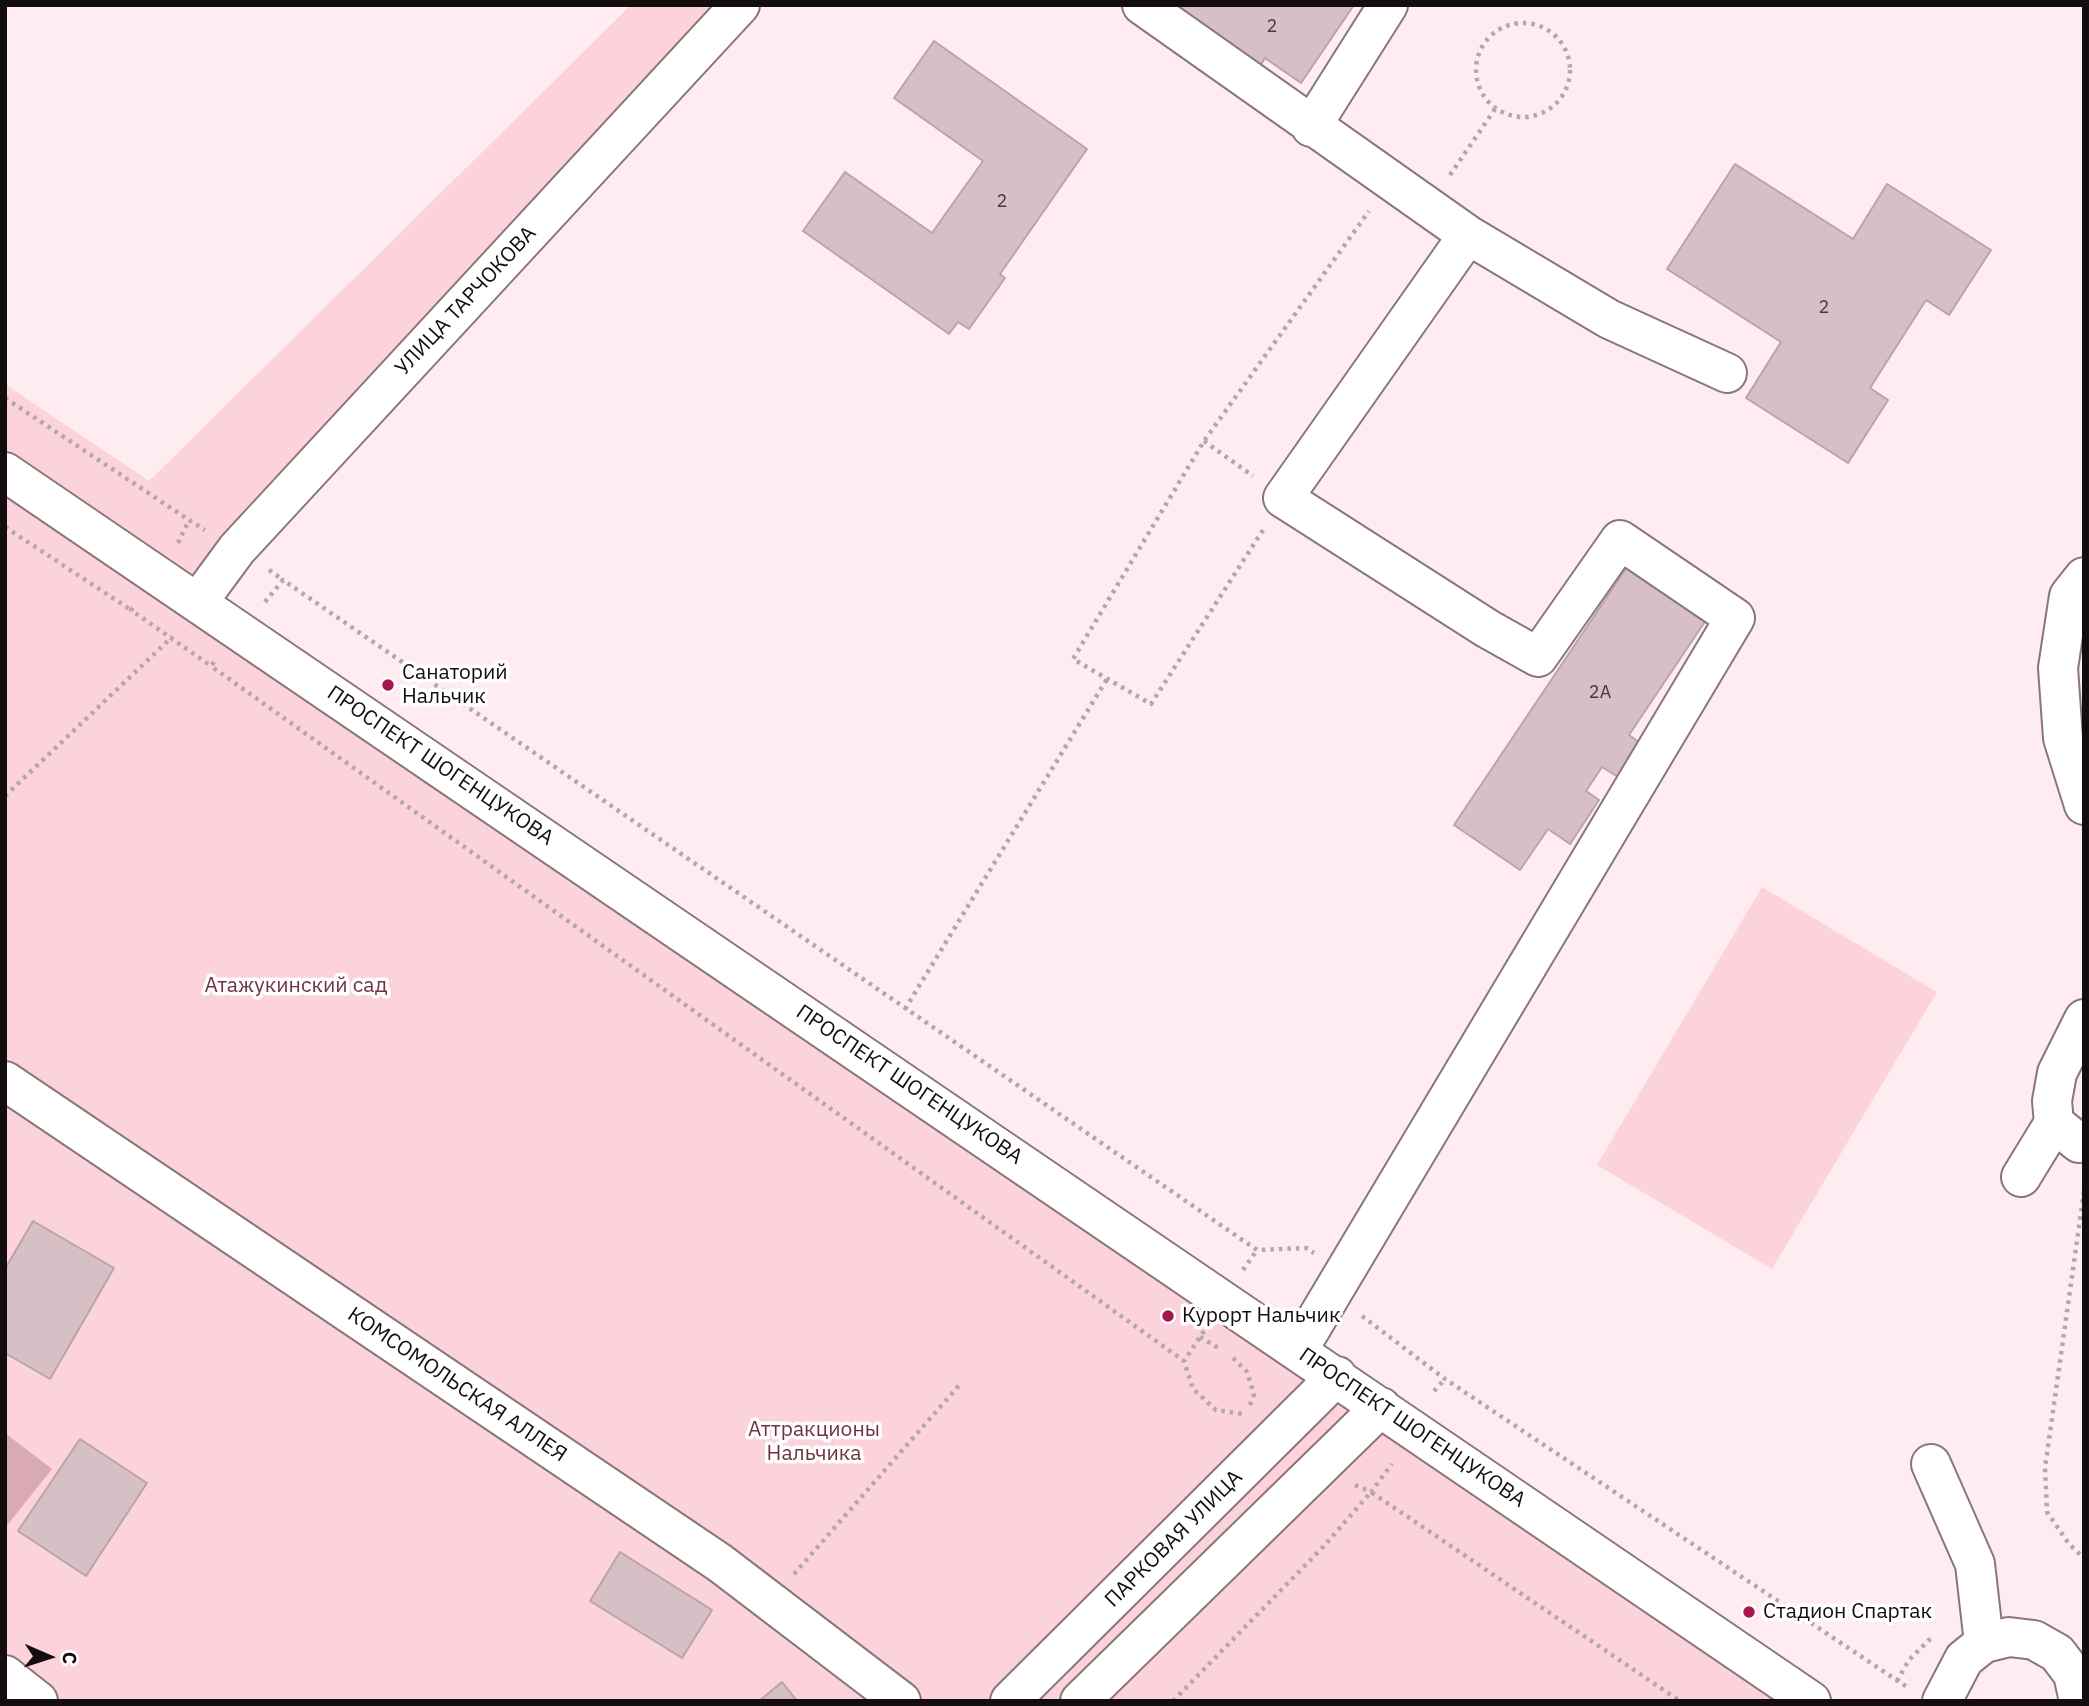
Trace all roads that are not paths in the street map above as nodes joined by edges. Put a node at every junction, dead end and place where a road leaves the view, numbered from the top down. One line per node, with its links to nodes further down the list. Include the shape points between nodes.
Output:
1 (740, 5): 9 (street, УЛИЦА ТАРЧОКОВА, via 237,549)
2 (1142, 5): 4 (street)
3 (1388, 5): 4 (street)
4 (1311, 127): 5 (street)
5 (1468, 235): 6 (street, via 1609,319); 14 (street, via 1283,498 1538,657 1620,540 1735,618)
6 (1727, 373)
7 (5, 472): 9 (street, ПРОСПЕКТ ШОГЕНЦУКОВА)
8 (2084, 577): 10 (street, via 2069,596 2057,668 2063,738)
9 (198, 602): 14 (street, ПРОСПЕКТ ШОГЕНЦУКОВА)
10 (2084, 805)
11 (2084, 1019): 13 (street, via 2057,1073 2052,1101 2066,1133)
12 (5, 1081): 22 (street, КОМСОМОЛЬСКАЯ АЛЛЕЯ, via 709,1555)
13 (2021, 1177)
14 (1298, 1350): 15 (street, ПРОСПЕКТ ШОГЕНЦУКОВА)
15 (1337, 1376): 16 (street, ПРОСПЕКТ ШОГЕНЦУКОВА); 23 (street, ПАРКОВАЯ УЛИЦА)
16 (1381, 1407): 24 (street); 25 (street, ПРОСПЕКТ ШОГЕНЦУКОВА)
17 (1931, 1464): 18 (street, via 1975,1564)
18 (1984, 1643): 20 (street); 26 (street, via 2009,1637 2034,1640 2057,1653 2073,1674)
19 (5, 1675): 21 (street)
20 (1930, 1697)
21 (38, 1701)
22 (901, 1701)
23 (1010, 1701)
24 (1080, 1701)
25 (1811, 1701)
26 (2079, 1701)

